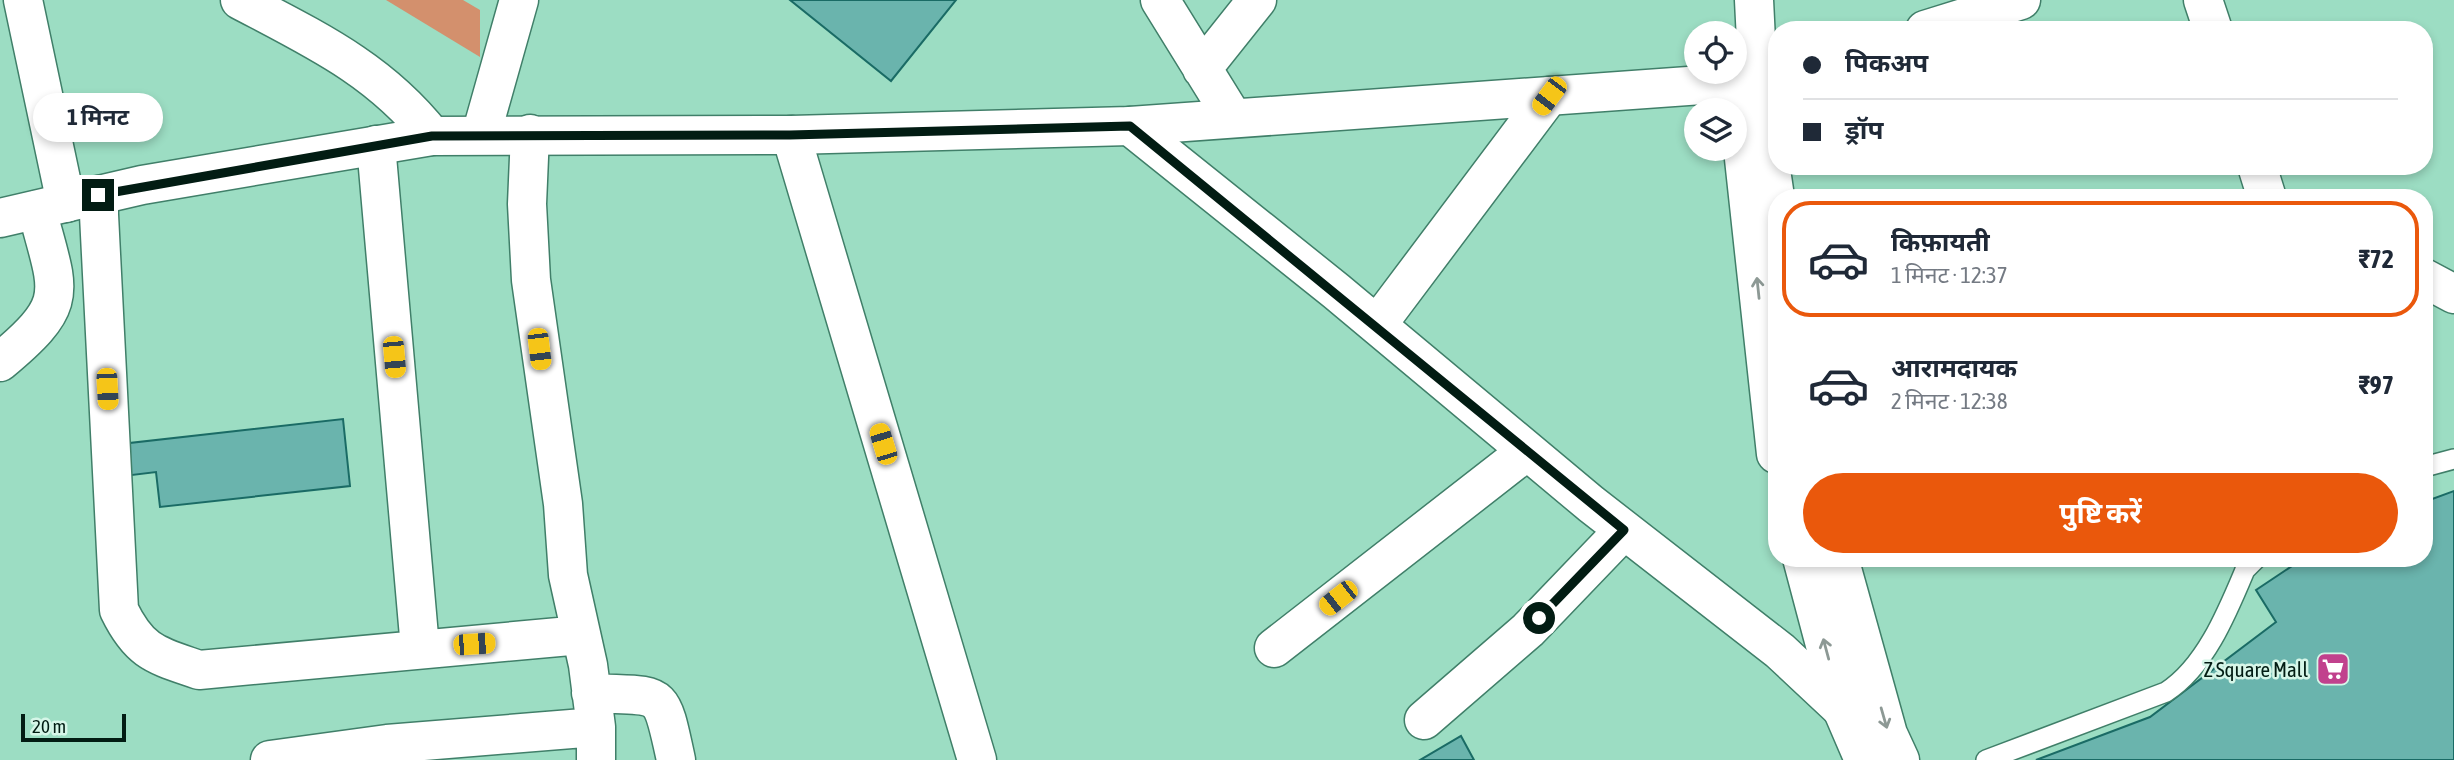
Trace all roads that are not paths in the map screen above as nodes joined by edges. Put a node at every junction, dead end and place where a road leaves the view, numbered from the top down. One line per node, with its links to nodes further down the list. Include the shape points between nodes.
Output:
1 (23, 0): 22 (street)
2 (240, 0): 19 (street, via 382,82)
3 (519, 0): 17 (street)
4 (1160, 0): 11 (street)
5 (1257, 0): 11 (street)
6 (1754, 0): 12 (street)
7 (2021, 0): 9 (street)
8 (2203, 0): 10 (street)
9 (1954, 21)
10 (2210, 21)
11 (1202, 69): 14 (street)
12 (1745, 93): 13 (street); 21 (street); 28 (street, one-way to 12, via 1741,131)
13 (1549, 96): 14 (street); 26 (street)
14 (1233, 118): 15 (street)
15 (1130, 126): 18 (street); 26 (street)
16 (530, 134): 17 (street); 18 (street); 36 (street, via 531,280 563,504 568,575)
17 (481, 135): 19 (street)
18 (790, 135): 44 (street)
19 (432, 136): 20 (street)
20 (376, 145): 22 (street); 37 (street)
21 (1772, 189)
22 (67, 202): 23 (street); 27 (street, via 50,313); 37 (street, via 118,610 130,635 153,654 199,670)
23 (0, 218)
24 (2433, 283): 25 (street)
25 (2454, 294)
26 (1377, 325): 29 (street)
27 (0, 362)
28 (1768, 380)
29 (1527, 452): 32 (street); 38 (street)
30 (2454, 459): 31 (lane)
31 (2433, 465)
32 (1624, 530): 39 (street, via 1780,651); 40 (street, via 1528,630)
33 (1804, 567): 39 (street, one-way to 33)
34 (1842, 567): 46 (street, one-way to 46, via 1888,734)
35 (2248, 567): 47 (lane, via 2194,669 2180,683)
36 (582, 635): 37 (street); 41 (street)
37 (420, 648)
38 (1274, 648)
39 (1842, 709): 45 (street)
40 (1424, 720)
41 (595, 726): 42 (street, via 387,744); 43 (street, via 652,696 664,705)
42 (270, 760)
43 (677, 760)
44 (977, 760)
45 (1864, 760)
46 (1900, 760)
47 (1986, 760)

